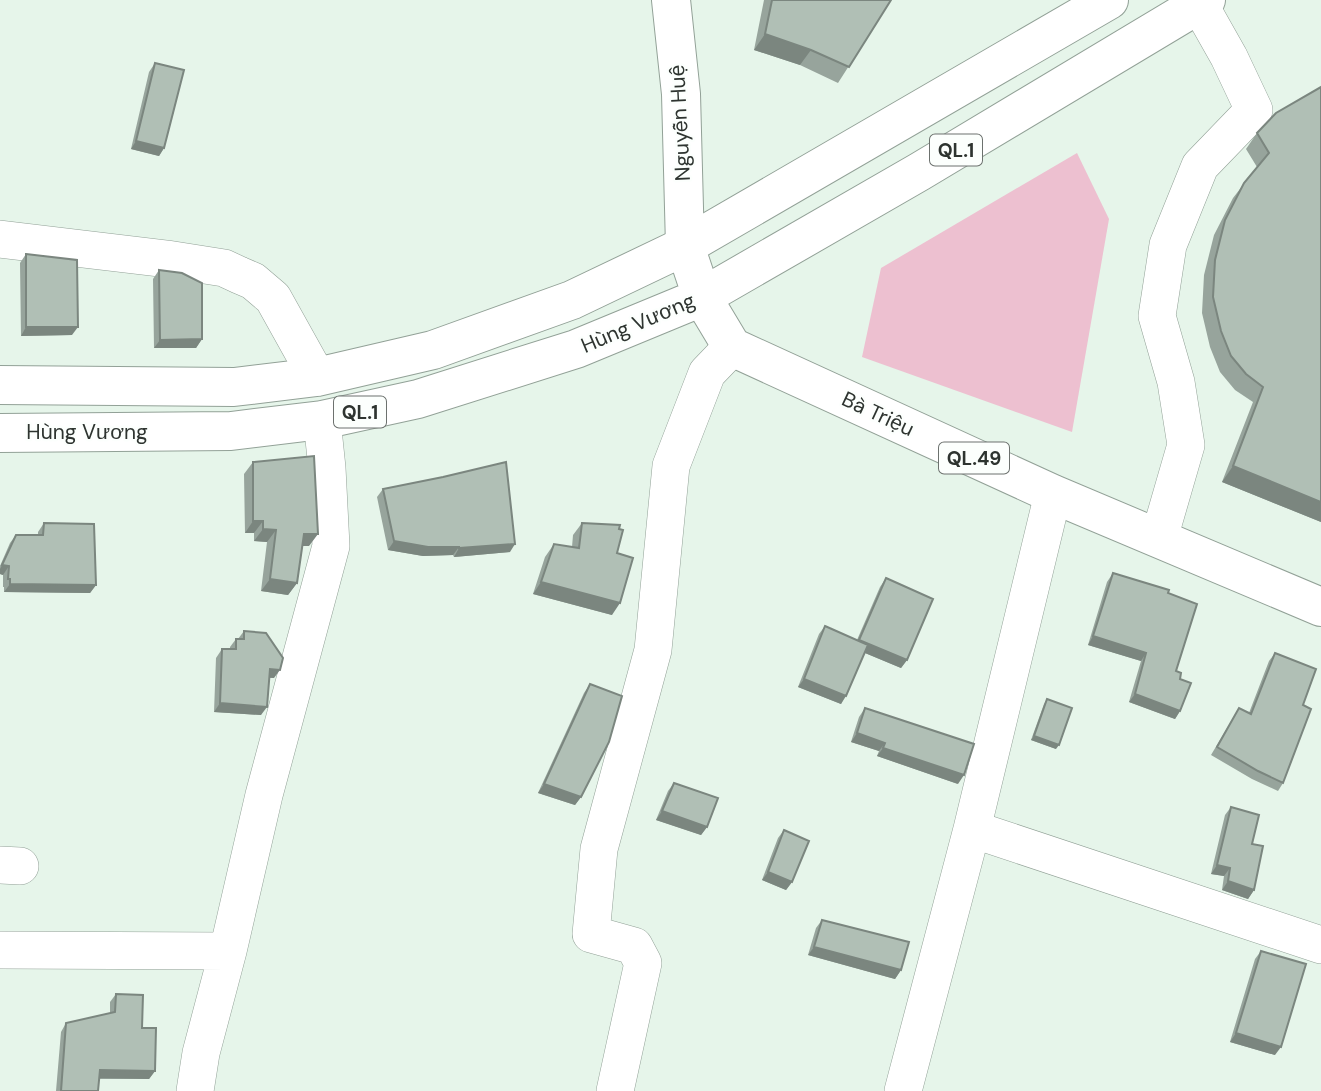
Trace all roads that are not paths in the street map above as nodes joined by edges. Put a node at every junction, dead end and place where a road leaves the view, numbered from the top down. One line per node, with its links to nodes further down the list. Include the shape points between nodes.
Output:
1 (671, 0): 5 (main road, Nguyễn Huệ, via 681,94)
2 (1109, 0): 5 (main road, QL.1)
3 (1203, 2): 6 (main road, Hùng Vương / QL.1); 13 (street, via 1254,110 1200,166 1167,245 1157,316 1176,382 1186,445)
4 (0, 239): 8 (street, via 224,268 253,281 273,298)
5 (685, 246): 6 (main road); 8 (main road, QL.1, via 572,300 433,350)
6 (702, 297): 7 (main road); 10 (main road, Hùng Vương / QL.1, via 576,349 418,399)
7 (732, 346): 12 (main road, Bà Triệu / QL.49); 20 (street, via 707,373 671,466 653,650 599,849 591,934 634,946 643,963)
8 (317, 377): 9 (main road, QL.1, via 234,387)
9 (0, 385)
10 (323, 420): 11 (main road, Hùng Vương / QL.1, via 231,431); 18 (street, via 331,546 264,795)
11 (0, 433)
12 (1053, 494): 13 (main road, Bà Triệu / QL.49); 15 (street)
13 (1159, 538): 14 (main road, Bà Triệu / QL.49)
14 (1321, 607)
15 (972, 829): 16 (street); 21 (street)
16 (1321, 945)
17 (0, 950): 18 (street)
18 (228, 951): 19 (street)
19 (195, 1091)
20 (615, 1091)
21 (903, 1091)

